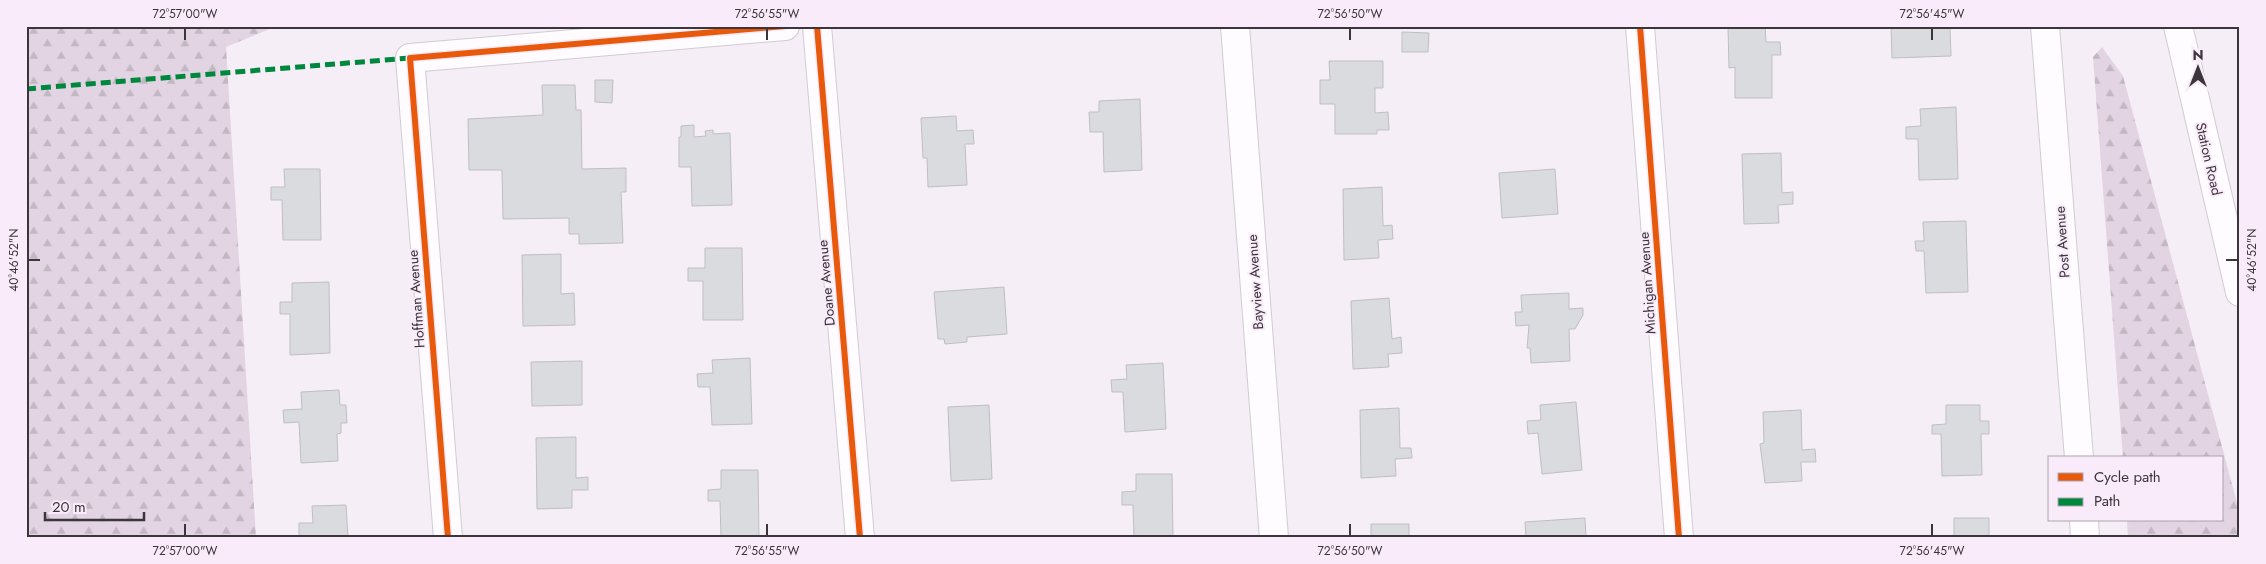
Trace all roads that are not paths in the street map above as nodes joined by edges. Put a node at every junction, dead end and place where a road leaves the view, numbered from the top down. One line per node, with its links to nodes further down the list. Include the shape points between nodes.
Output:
1 (785, 26): 10 (street, Hoffman Avenue, via 410,58)
2 (817, 26): 11 (street, Doane Avenue)
3 (1235, 26): 12 (street, Bayview Avenue)
4 (1640, 26): 13 (street, Michigan Avenue)
5 (2045, 26): 8 (street, Post Avenue)
6 (2178, 26): 7 (street, Station Road)
7 (2240, 292)
8 (2079, 456)
9 (2084, 522): 14 (street)
10 (448, 538)
11 (860, 538)
12 (1274, 538)
13 (1679, 538)
14 (2085, 538)

